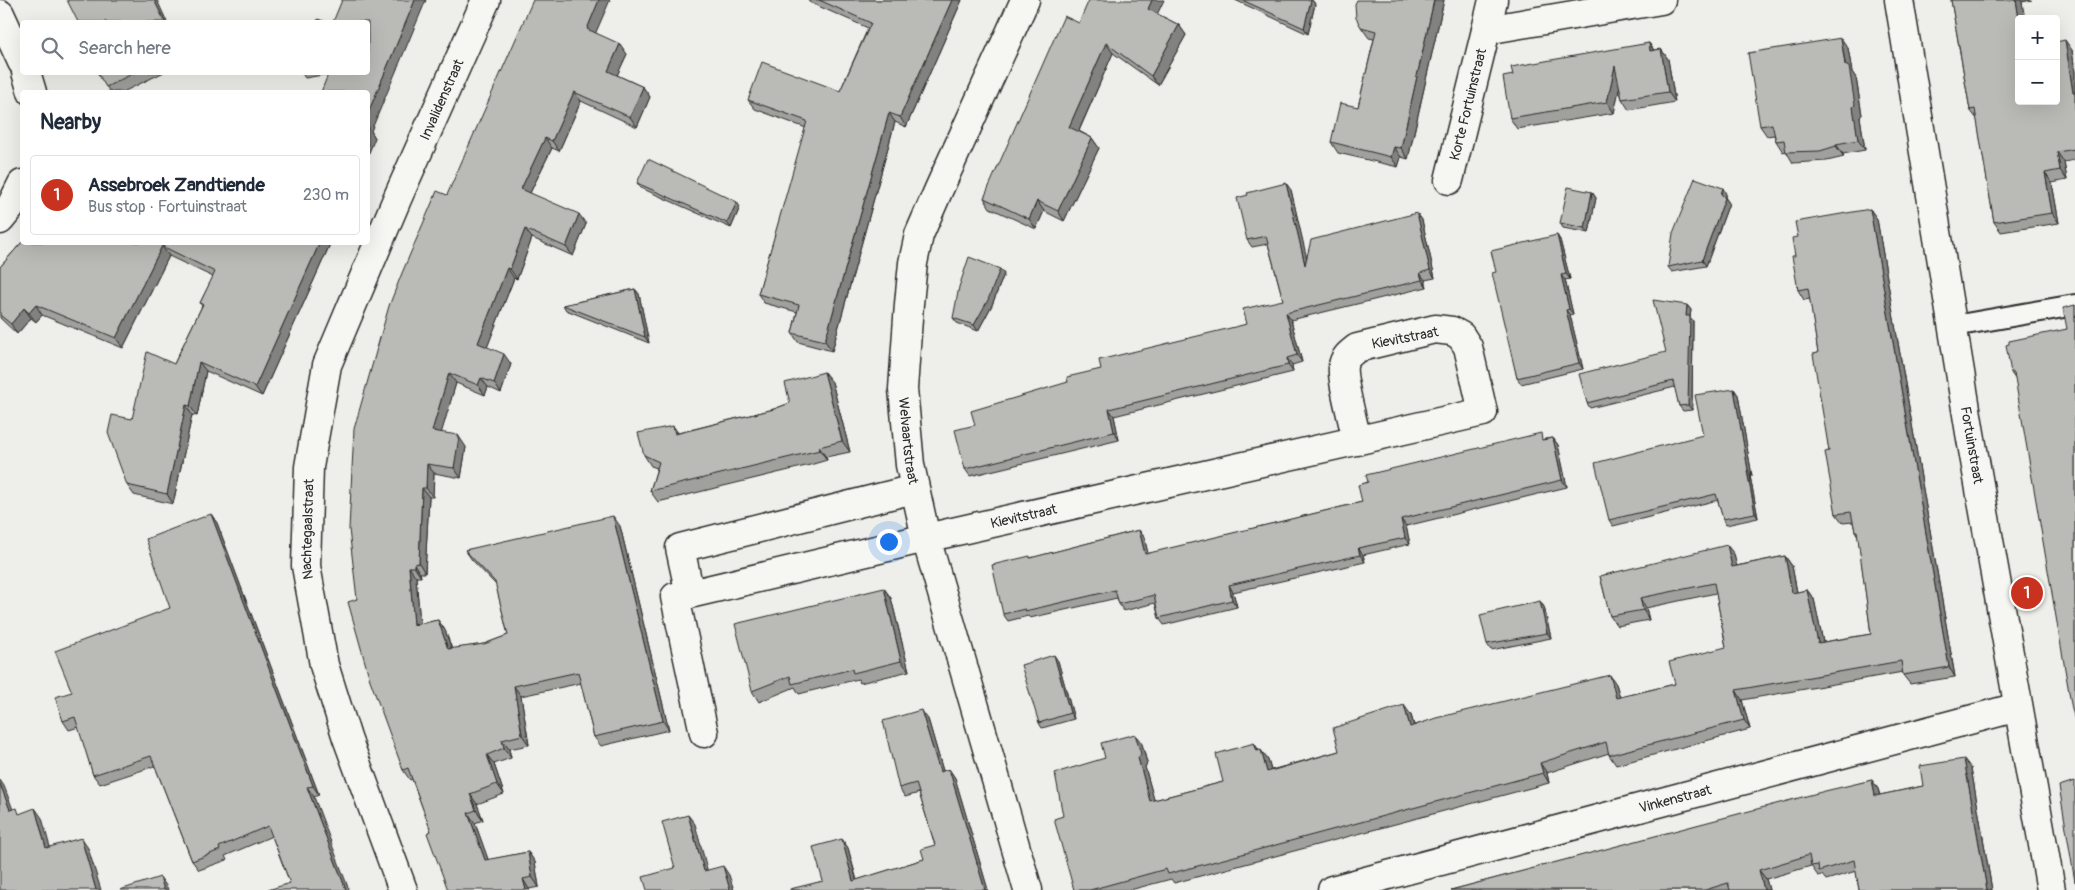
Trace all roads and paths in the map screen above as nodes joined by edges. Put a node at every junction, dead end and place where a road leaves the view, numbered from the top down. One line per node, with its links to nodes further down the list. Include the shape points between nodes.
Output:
1 (486, 0): 13 (street, Invalidenstraat)
2 (1025, 0): 18 (street, Welvaartstraat, via 919,235 908,304 903,389)
3 (1493, 0): 7 (street, Korte Fortuinstraat)
4 (1661, 0): 7 (street, Korte Fortuinstraat)
5 (1899, 0): 16 (street, Fortuinstraat)
6 (0, 14): 8 (street)
7 (1486, 30): 11 (street, Korte Fortuinstraat)
8 (20, 58)
9 (27, 75): 10 (street)
10 (31, 90)
11 (1449, 180)
12 (20, 188): 14 (street)
13 (398, 199): 23 (street, Nachtegaalstraat, via 327,365 309,467 306,566 324,666)
14 (0, 220)
15 (2075, 305): 16 (lane)
16 (1954, 326): 21 (street, Fortuinstraat)
17 (1357, 441): 17 (street, Kievitstraat, via 1483,412 1468,348 1462,336 1435,329 1357,348 1347,356 1343,366 1344,378); 19 (street, Kievitstraat)
18 (914, 489): 19 (street, Welvaartstraat); 20 (street, via 680,548)
19 (926, 538): 20 (street, Kievitstraat); 24 (street, Welvaartstraat)
20 (690, 594): 22 (street, via 675,597)
21 (2018, 707): 25 (street, Vinkenstraat); 26 (street, Fortuinstraat)
22 (704, 733)
23 (403, 890)
24 (1028, 890)
25 (1332, 890)
26 (2051, 890)

